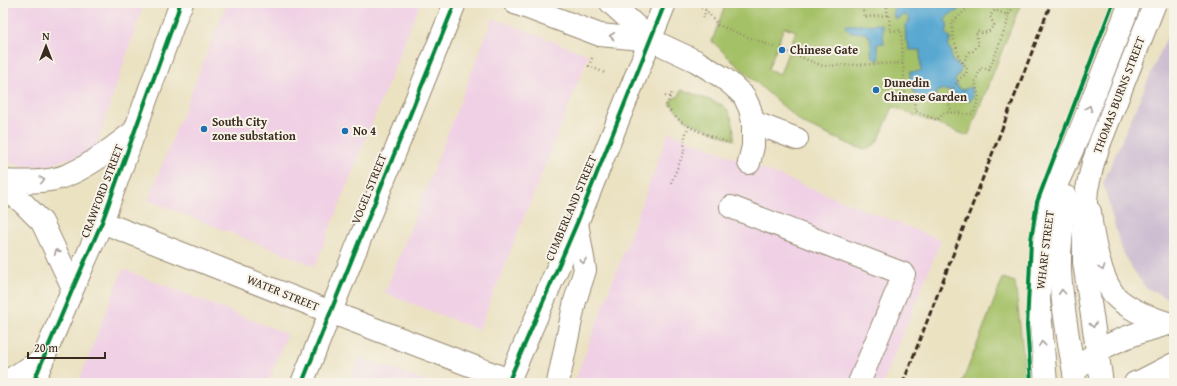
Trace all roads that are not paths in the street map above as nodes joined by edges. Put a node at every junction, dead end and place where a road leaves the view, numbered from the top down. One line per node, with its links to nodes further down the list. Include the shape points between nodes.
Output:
1 (455, 3): 21 (main road, VOGEL STREET)
2 (515, 3): 8 (main road, one-way to 2, via 600,35)
3 (611, 3): 8 (main road)
4 (665, 3): 8 (main road, CUMBERLAND STREET)
5 (1130, 3): 12 (main road, THOMAS BURNS STREET, one-way to 5)
6 (1155, 3): 16 (main road, THOMAS BURNS STREET, via 1101,140)
7 (180, 6): 10 (main road, CRAWFORD STREET)
8 (651, 40): 9 (main road, via 696,61 731,84 748,102); 19 (main road, CUMBERLAND STREET)
9 (753, 122): 11 (main road); 13 (main road)
10 (136, 131): 14 (main road, one-way to 10, via 34,182 64,177 88,165); 18 (main road, CRAWFORD STREET)
11 (796, 139)
12 (1074, 144): 26 (main road, one-way to 12, via 1062,302 1060,269 1061,234); 34 (main road, WHARF STREET, one-way to 12, via 1039,299 1041,264 1051,203)
13 (750, 158)
14 (3, 181)
15 (3, 187): 20 (main road, one-way to 15, via 42,222)
16 (1087, 189): 22 (main road, one-way to 22, via 1100,266 1107,282 1116,296 1130,308); 23 (main road, one-way to 23, via 1084,262)
17 (731, 207): 33 (main road, via 904,274)
18 (102, 222): 20 (main road, CRAWFORD STREET); 21 (main road, WATER STREET)
19 (577, 223): 27 (main road, CUMBERLAND STREET); 32 (main road, one-way to 32, via 585,270 575,301)
20 (73, 288): 24 (main road, CRAWFORD STREET)
21 (330, 312): 27 (main road, WATER STREET); 31 (main road, VOGEL STREET)
22 (1172, 323): 23 (main road, via 1122,338)
23 (1098, 351): 26 (main road); 28 (main road)
24 (42, 360): 29 (main road); 30 (main road, CRAWFORD STREET)
25 (1174, 365): 35 (main road); 36 (main road)
26 (1075, 377): 28 (main road)
27 (510, 382)
28 (1104, 382)
29 (4, 383)
30 (33, 383)
31 (302, 383)
32 (558, 383)
33 (859, 383)
34 (1046, 383)
35 (1135, 383)
36 (1153, 383)

